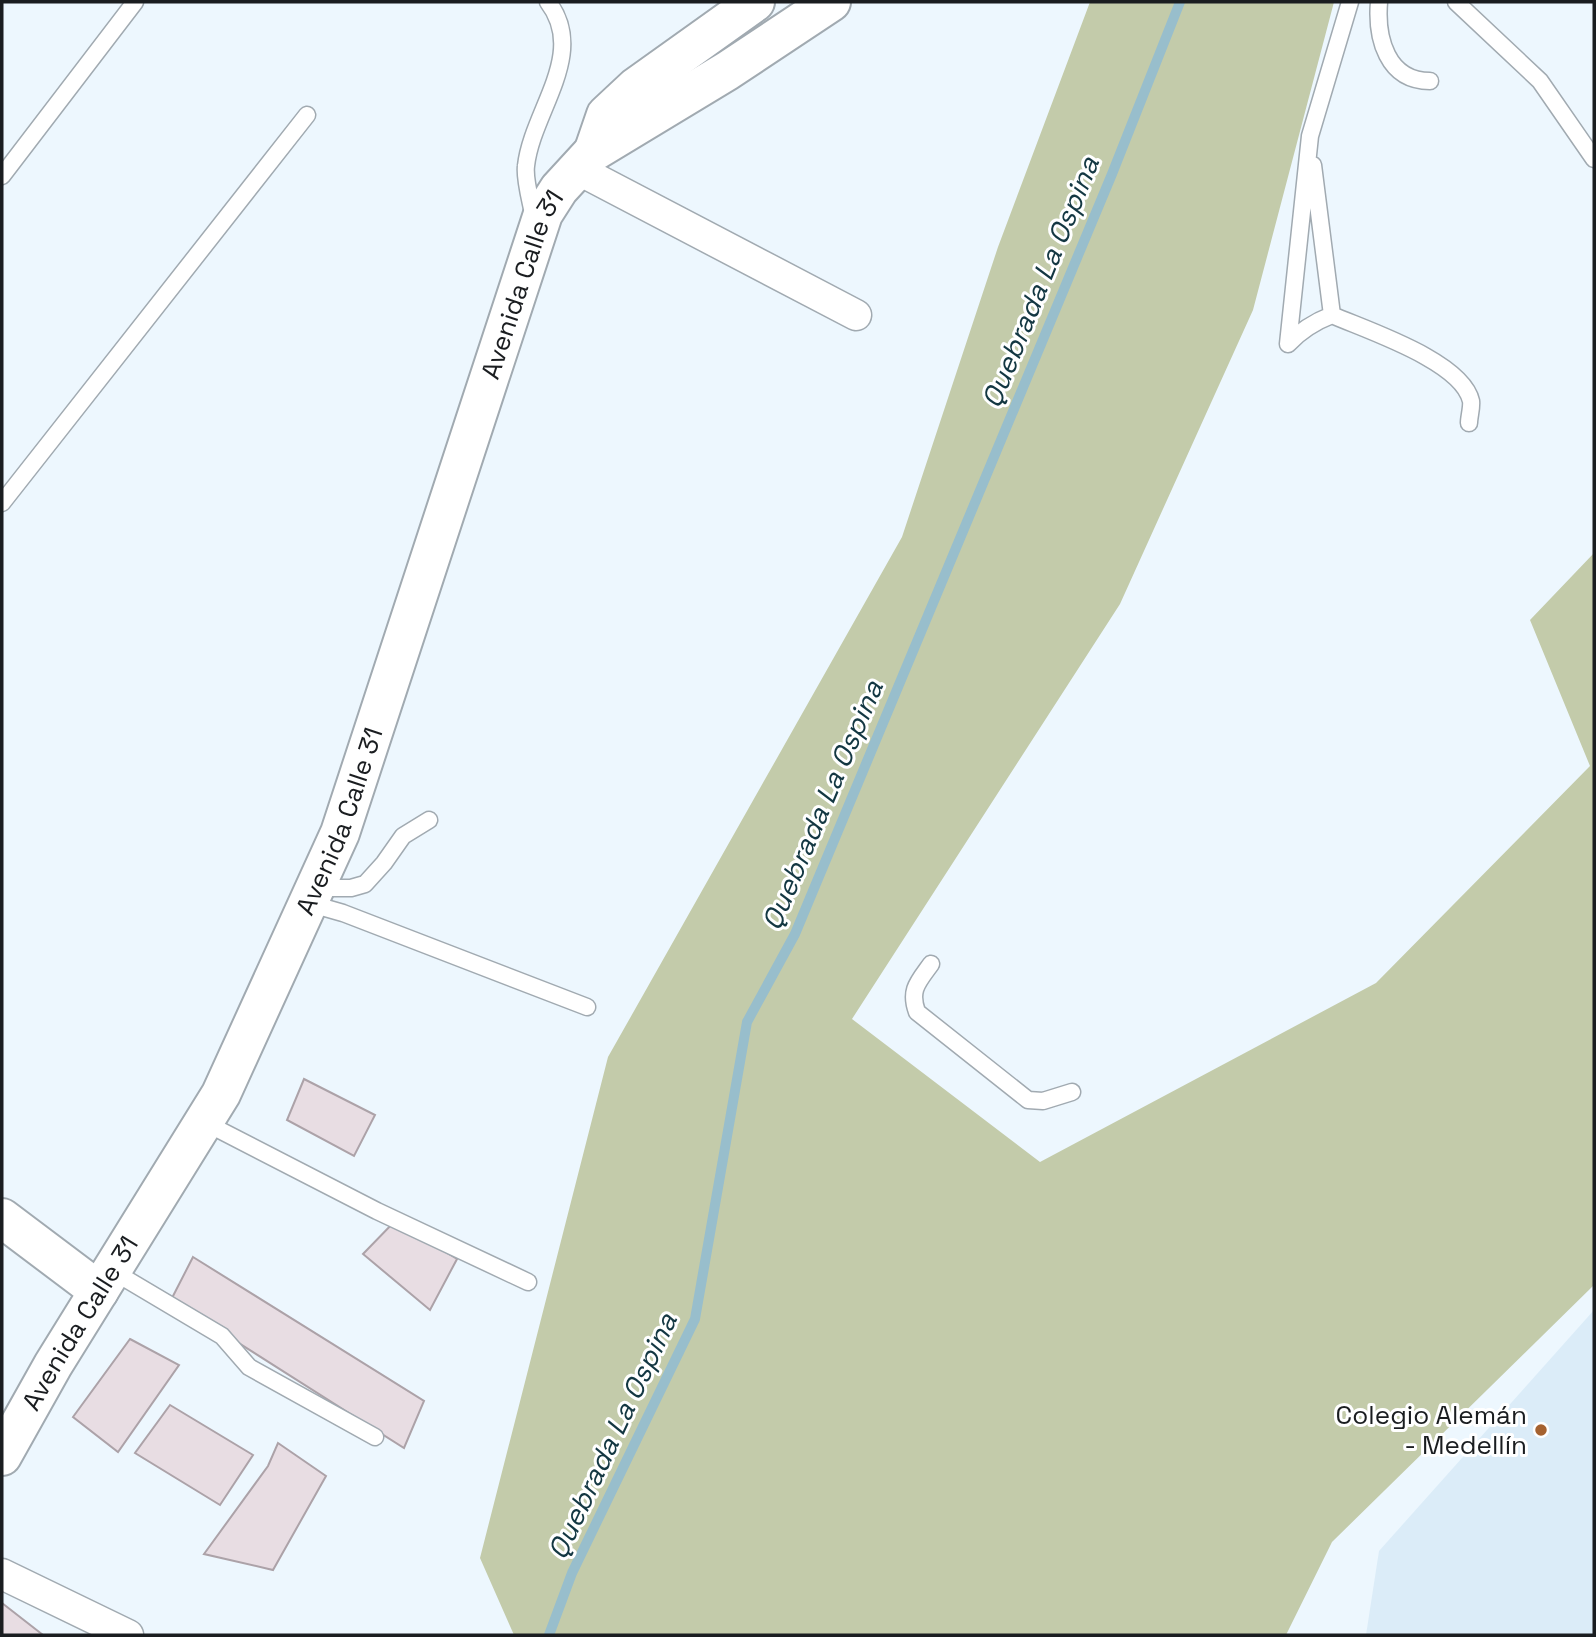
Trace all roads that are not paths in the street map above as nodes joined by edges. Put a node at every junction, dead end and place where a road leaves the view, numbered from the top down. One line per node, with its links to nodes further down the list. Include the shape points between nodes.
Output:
1 (135, 2): 13 (lane)
2 (548, 2): 14 (lane, via 558,14 564,42 525,167)
3 (755, 2): 12 (street, Avenida Calle 31, via 636,87 606,115)
4 (831, 2): 12 (street, Avenida Calle 31)
5 (1350, 2): 10 (lane)
6 (1379, 2): 8 (lane, via 1382,43 1393,65 1415,81)
7 (1456, 2): 11 (lane, via 1540,81)
8 (1430, 81)
9 (307, 115): 18 (lane)
10 (1310, 136): 16 (lane); 16 (lane, via 1288,344)
11 (1594, 159)
12 (585, 160): 14 (street, Avenida Calle 31, via 548,206); 15 (street)
13 (2, 176)
14 (536, 237): 20 (street, Avenida Calle 31, via 340,832)
15 (856, 315)
16 (1332, 315): 17 (lane, via 1433,360 1459,381 1471,401)
17 (1469, 423)
18 (4, 496)
19 (429, 820): 20 (lane, via 403,836 365,884)
20 (311, 895): 22 (lane, via 343,913); 24 (street, Avenida Calle 31, via 221,1094)
21 (931, 964): 23 (lane, via 913,992 917,1013 1028,1100 1043,1101)
22 (587, 1007)
23 (1072, 1092)
24 (203, 1122): 26 (street, Avenida Calle 31); 27 (lane)
25 (2, 1218): 26 (street)
26 (105, 1280): 28 (lane, via 222,1336 249,1367); 29 (street, Avenida Calle 31)
27 (528, 1282)
28 (375, 1437)
29 (2, 1456)
30 (2, 1574): 31 (street)
31 (128, 1635)

